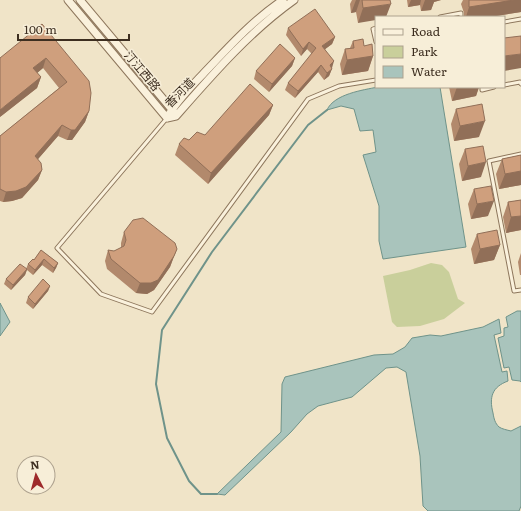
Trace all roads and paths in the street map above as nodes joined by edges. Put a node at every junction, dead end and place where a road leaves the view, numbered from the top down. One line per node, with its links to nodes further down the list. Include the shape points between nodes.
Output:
1 (68, 0): 18 (street, 汀江西路)
2 (80, 0): 16 (street, 汀江西路)
3 (283, 0): 16 (street, 香河道, via 246,30)
4 (294, 0): 17 (street, 香河道, via 248,38)
5 (445, 16): 6 (lane, via 460,13)
6 (461, 16)
7 (521, 19): 8 (lane)
8 (505, 22)
9 (375, 28): 10 (lane)
10 (375, 38)
11 (375, 80): 18 (lane, via 339,86 308,99 152,312 101,294 57,248)
12 (521, 84): 13 (lane, via 520,82)
13 (505, 85)
14 (482, 88): 15 (lane)
15 (490, 88)
16 (172, 108): 17 (street, 汀江西路); 18 (street, 香河道)
17 (176, 116): 18 (street, 香河道)
18 (167, 118)
19 (521, 154): 20 (lane, via 489,161 514,291)
20 (521, 290)

